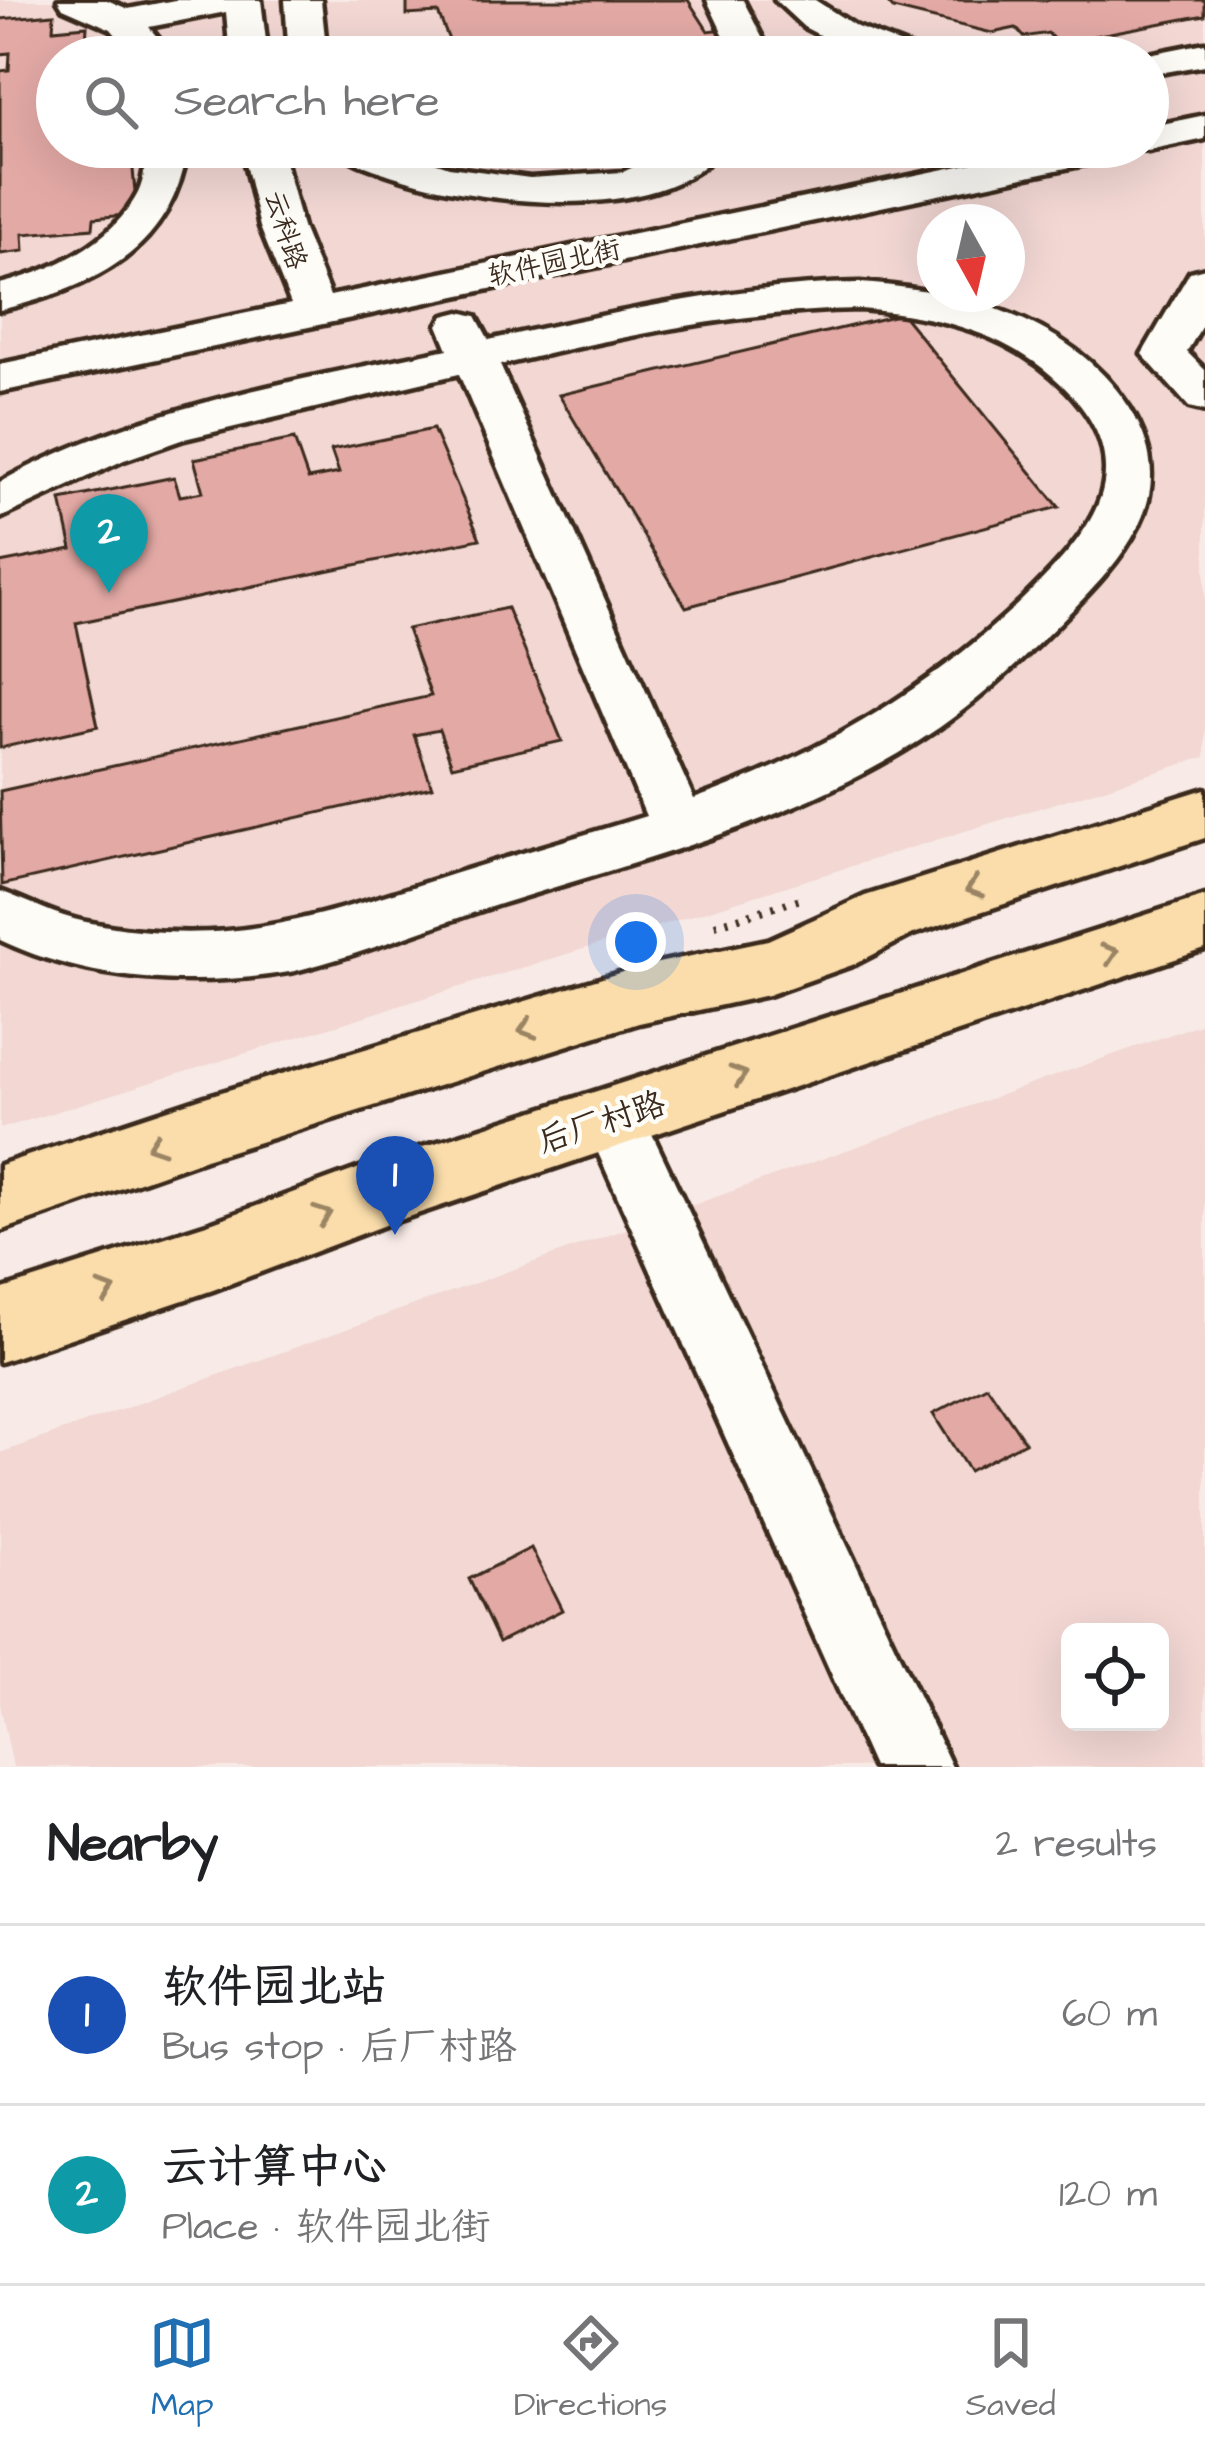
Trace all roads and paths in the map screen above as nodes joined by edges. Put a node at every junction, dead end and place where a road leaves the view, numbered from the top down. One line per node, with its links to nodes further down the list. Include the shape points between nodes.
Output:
1 (76, 0): 7 (street)
2 (230, 0): 7 (street)
3 (243, 0): 9 (street)
4 (303, 0): 10 (street)
5 (725, 0): 11 (street)
6 (793, 0): 12 (street)
7 (124, 21): 8 (street)
8 (136, 36)
9 (247, 36)
10 (306, 36)
11 (742, 36)
12 (846, 36)
13 (1205, 53): 14 (street)
14 (1169, 60)
15 (1205, 127): 16 (street)
16 (1169, 135)
17 (164, 168): 24 (street, via 161,189 108,253 68,276)
18 (266, 168): 25 (street, 云科路)
19 (405, 168): 20 (street, via 464,186 540,193 623,185)
20 (668, 168)
21 (1008, 168): 23 (street, 软件园北街)
22 (1205, 281): 28 (street, via 1164,354)
23 (440, 286): 25 (street, 软件园北街); 26 (street)
24 (0, 297)
25 (315, 311): 27 (street, 软件园北街)
26 (477, 356): 29 (street, via 261,403 36,479); 31 (street); 31 (street, via 648,317 806,299 915,300 1049,350 1112,417 1128,459 1123,512 1098,554 1004,648 900,728 788,786)
27 (0, 378)
28 (1205, 397)
29 (0, 502)
30 (1205, 813): 35 (main road, one-way to 35, via 889,915 850,938 717,981 618,1001)
31 (680, 826): 32 (street, via 279,951 161,955 57,939)
32 (0, 914)
33 (1205, 922): 34 (main road, 后厂村路, one-way to 33)
34 (613, 1117): 36 (main road, 后厂村路, one-way to 34); 37 (street)
35 (0, 1198)
36 (0, 1326)
37 (913, 1767)

